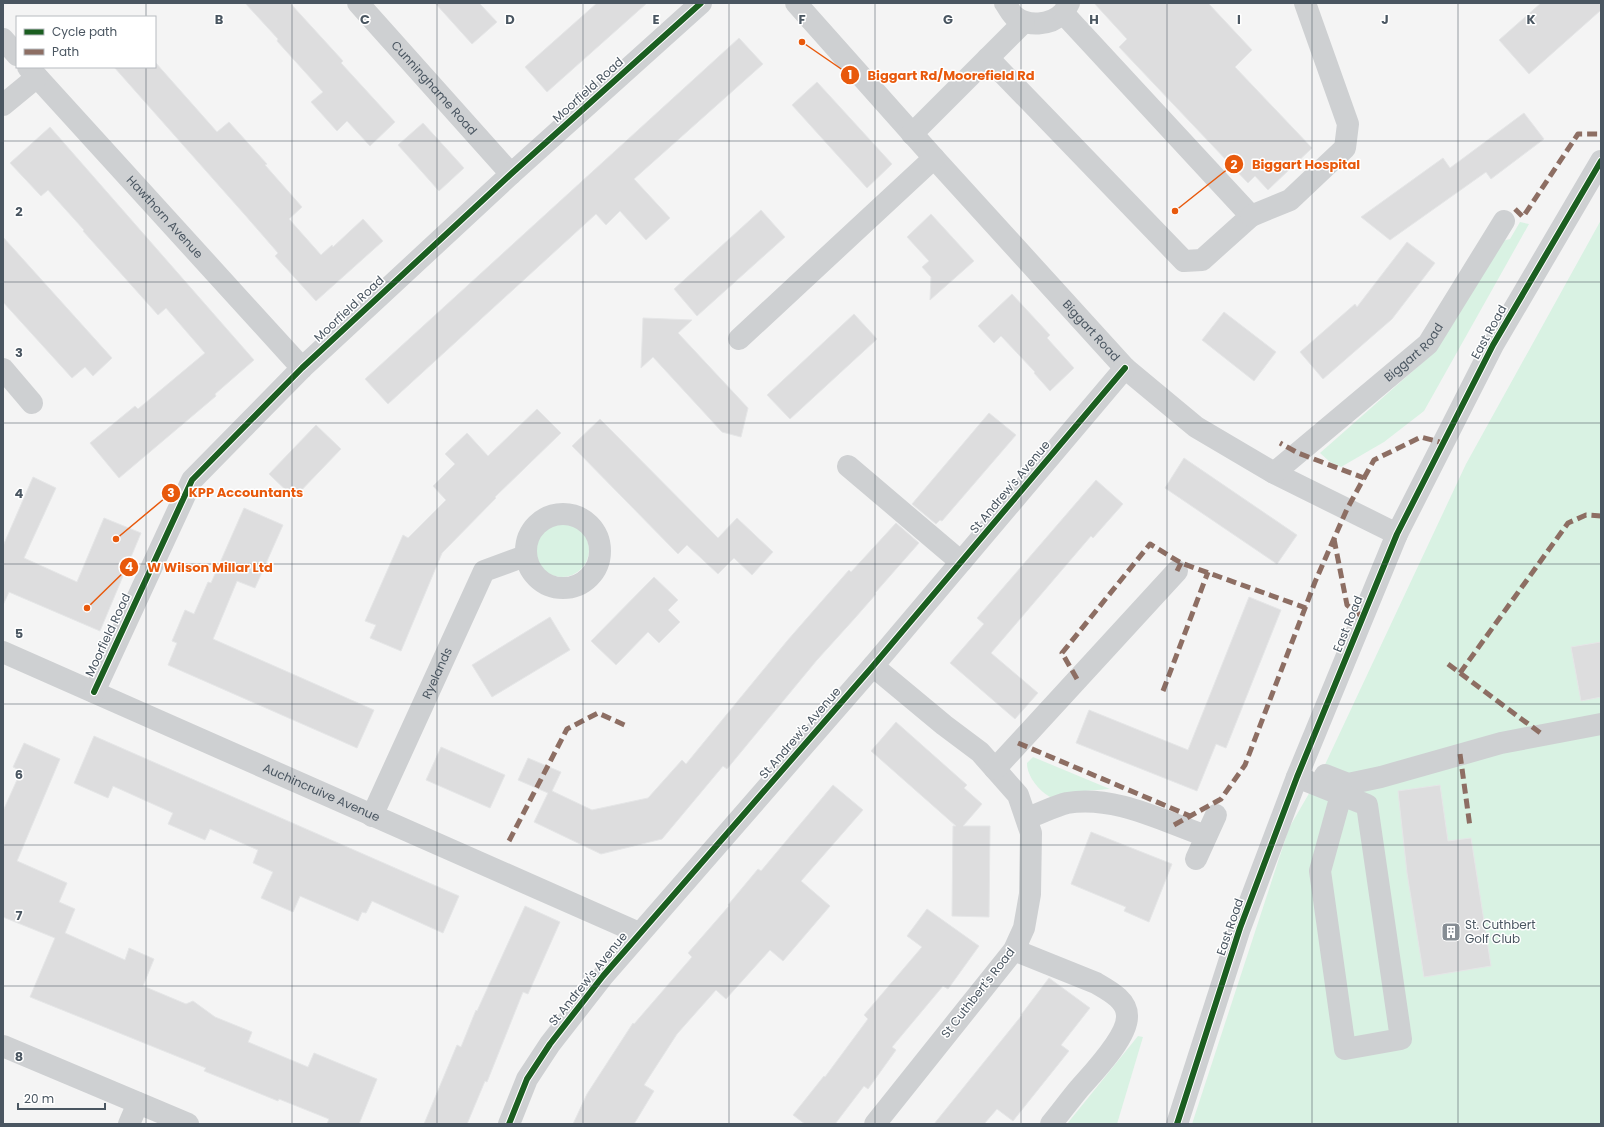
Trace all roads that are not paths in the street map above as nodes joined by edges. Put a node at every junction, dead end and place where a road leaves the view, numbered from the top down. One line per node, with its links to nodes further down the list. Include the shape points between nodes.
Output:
1 (358, 3): 16 (street, Cunninghame Road)
2 (701, 3): 16 (street, Moorfield Road)
3 (796, 3): 13 (street, Biggart Road)
4 (1005, 3): 7 (street, via 1014,15)
5 (1306, 3): 17 (street, via 1348,124 1345,148 1290,200)
6 (1066, 8): 7 (street, via 1053,20 1037,24); 17 (street)
7 (1024, 22): 10 (street)
8 (3, 39): 9 (street)
9 (16, 54)
10 (988, 58): 13 (street); 17 (street, via 1184,261 1202,260)
11 (33, 72): 12 (street); 20 (street, Hawthorn Avenue)
12 (3, 105)
13 (912, 134): 14 (street, Biggart Road)
14 (934, 158): 19 (street); 21 (street, Biggart Road)
15 (1601, 161): 26 (street, East Road, via 1493,345)
16 (511, 174): 20 (street, Moorfield Road)
17 (1251, 216)
18 (1504, 221): 25 (street, Biggart Road, via 1428,344)
19 (739, 339)
20 (302, 368): 32 (street, Moorfield Road, via 192,480)
21 (1125, 368): 25 (street, Biggart Road, via 1196,427); 28 (street, St Andrew's Avenue)
22 (3, 369): 23 (street)
23 (32, 403)
24 (848, 466): 28 (street)
25 (1274, 474): 26 (street, Biggart Road)
26 (1397, 534): 35 (street, East Road)
27 (525, 556): 38 (street, Ryelands, via 484,571)
28 (961, 562): 31 (street, St Andrew's Avenue)
29 (1177, 571): 34 (street)
30 (4, 655): 32 (street, Auchincruive Avenue)
31 (873, 666): 34 (street, St Cuthbert's Road, via 980,752); 42 (street, St Andrew's Avenue)
32 (94, 692): 38 (street, Auchincruive Avenue)
33 (1601, 724): 35 (street, via 1501,743 1348,784)
34 (995, 769): 39 (street, St Cuthbert's Road, via 1018,795)
35 (1299, 771): 36 (street); 51 (street, East Road, via 1240,928)
36 (1341, 795): 36 (street, via 1367,805 1401,1039 1345,1049 1320,871)
37 (1216, 815): 40 (street)
38 (372, 816): 42 (street, Auchincruive Avenue)
39 (1027, 818): 40 (street, via 1067,803 1100,802 1128,807); 43 (street, St Cuthbert's Road, via 1031,833 1030,894 1024,928)
40 (1206, 836): 41 (street)
41 (1196, 859)
42 (639, 933): 48 (street, St Andrew's Avenue, via 550,1044 527,1079)
43 (1014, 950): 49 (street, St Cuthbert's Road); 50 (street, via 1107,989 1118,997 1128,1016 1126,1027 1106,1058)
44 (3, 1046): 45 (street)
45 (138, 1103): 46 (street); 47 (street)
46 (129, 1124)
47 (188, 1124)
48 (509, 1124)
49 (875, 1124)
50 (1052, 1124)
51 (1177, 1124)

